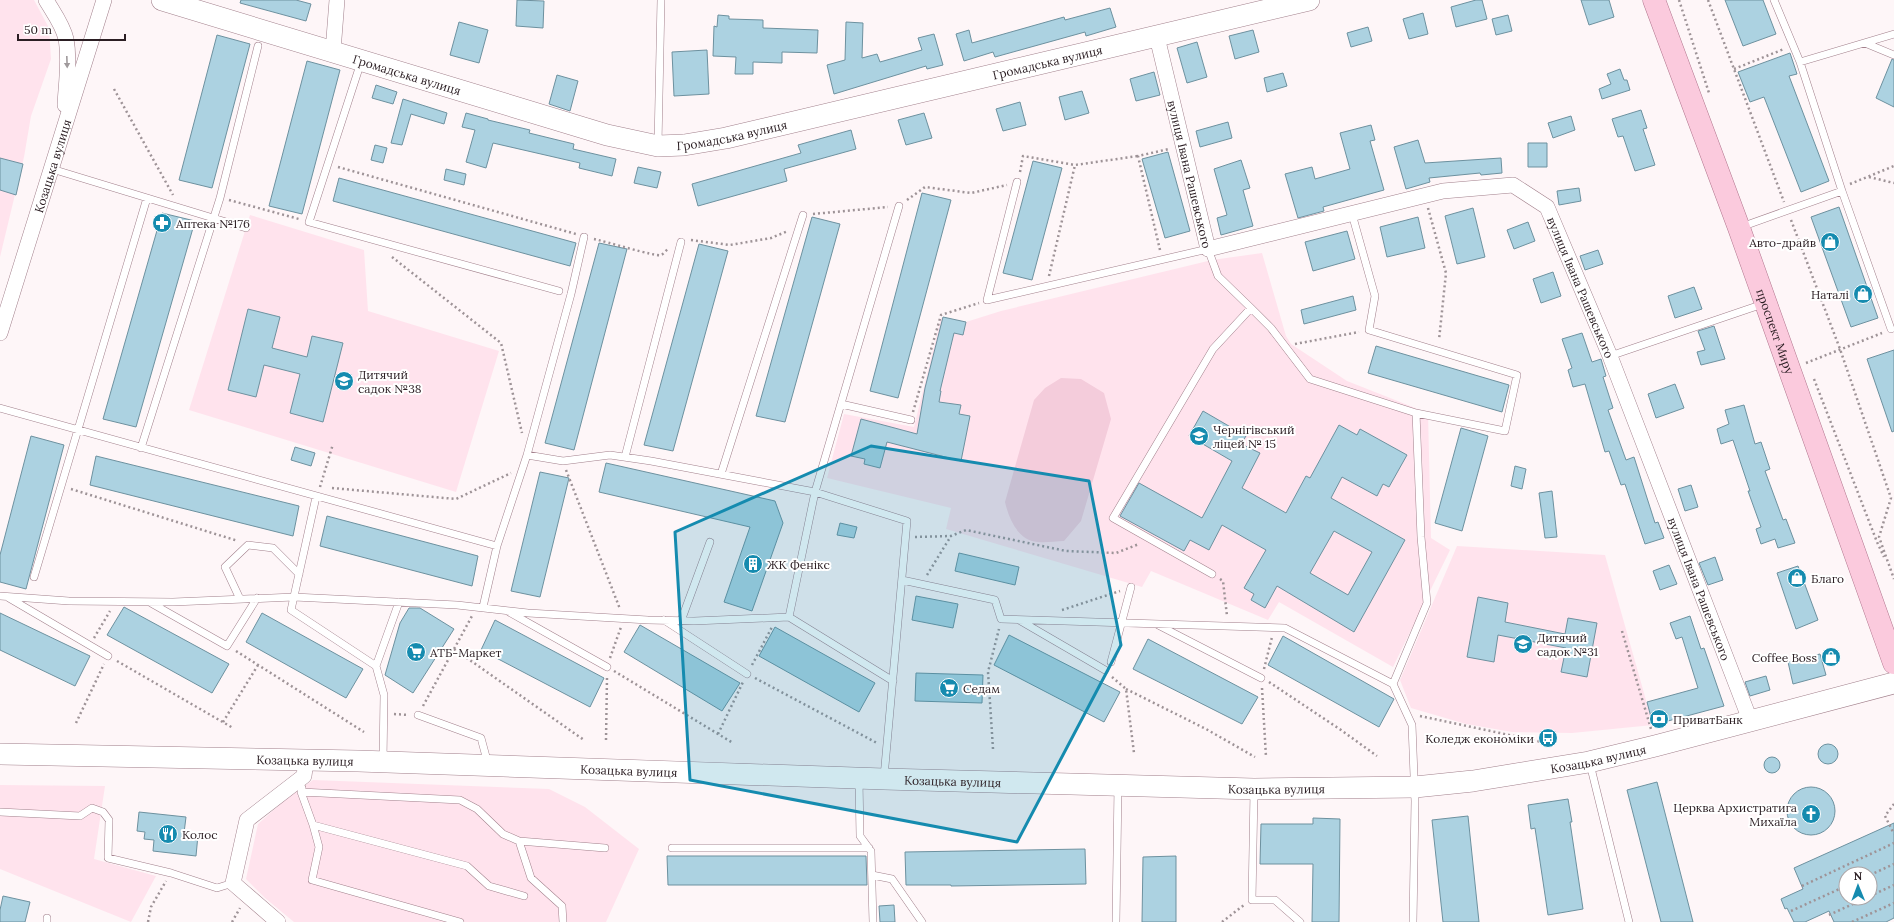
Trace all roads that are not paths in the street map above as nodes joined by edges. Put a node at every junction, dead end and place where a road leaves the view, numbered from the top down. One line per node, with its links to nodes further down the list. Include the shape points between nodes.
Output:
1 (46, 0): 17 (street, one-way to 17, via 66,38)
2 (104, 0): 17 (street, Козацька вулиця)
3 (162, 0): 13 (main road, Громадська вулиця, via 194,6)
4 (337, 0): 13 (street)
5 (661, 0): 18 (lane)
6 (1309, 0): 10 (main road, Громадська вулиця)
7 (1654, 0): 28 (main road, проспект Миру)
8 (1774, 0): 16 (lane)
9 (1894, 34): 11 (lane)
10 (1157, 37): 18 (main road, Громадська вулиця, via 726,138 684,145); 31 (street, вулиця Івана Рашевського)
11 (1865, 42): 14 (lane); 16 (lane)
12 (258, 46): 26 (lane)
13 (333, 51): 15 (main road, Громадська вулиця)
14 (1894, 54)
15 (361, 62): 18 (main road, Громадська вулиця, via 607,135); 32 (lane, via 309,222)
16 (1800, 62): 21 (lane)
17 (64, 128): 19 (street, Козацька вулиця)
18 (658, 146)
19 (52, 169): 22 (lane); 36 (street, Козацька вулиця)
20 (1017, 182): 31 (lane, via 987,300)
21 (1842, 189): 28 (lane); 35 (lane)
22 (147, 198): 26 (lane); 42 (lane)
23 (899, 206): 38 (lane)
24 (1352, 214): 31 (street, вулиця Івана Рашевського); 37 (street, вулиця Івана Рашевського, via 1443,192 1513,186 1547,207); 40 (lane, via 1375,296 1368,330 1517,375 1505,431)
25 (803, 215): 46 (lane)
26 (214, 218): 27 (lane); 43 (lane)
27 (246, 228)
28 (1738, 228): 33 (main road, проспект Миру)
29 (584, 237): 44 (lane)
30 (680, 242): 45 (lane)
31 (1208, 249): 34 (lane, via 1218,276)
32 (559, 291)
33 (1765, 303): 37 (lane); 72 (main road, проспект Миру)
34 (1251, 308): 40 (lane, via 1271,328 1310,379); 52 (lane, via 1213,349 1113,518)
35 (1892, 329)
36 (0, 333)
37 (1610, 356): 82 (street, вулиця Івана Рашевського)
38 (841, 404): 41 (lane); 47 (lane)
39 (0, 408): 42 (lane)
40 (1416, 413): 80 (lane, via 1421,537 1427,603)
41 (911, 420)
42 (77, 430): 43 (lane); 53 (lane)
43 (141, 448): 48 (lane)
44 (527, 455): 45 (lane, via 563,461 610,455); 50 (lane)
45 (625, 457): 46 (lane)
46 (721, 474): 47 (lane)
47 (815, 492): 54 (lane, via 907,521); 64 (lane)
48 (316, 497): 50 (lane); 51 (lane)
49 (710, 542): 67 (lane)
50 (497, 546): 62 (lane)
51 (299, 574): 57 (lane); 59 (lane, via 273,548 248,545 225,567)
52 (1212, 574)
53 (34, 576)
54 (902, 580): 65 (lane, via 995,600 1001,619); 78 (lane)
55 (1131, 587): 68 (lane)
56 (4, 597): 60 (lane); 70 (lane)
57 (294, 597): 58 (lane); 61 (lane); 73 (lane, via 291,610)
58 (257, 598): 59 (lane); 60 (lane, via 227,646)
59 (240, 599): 60 (lane)
60 (149, 602)
61 (399, 602): 62 (lane); 73 (lane)
62 (480, 607): 63 (lane)
63 (506, 610): 66 (lane); 74 (lane)
64 (789, 617): 67 (lane); 78 (lane)
65 (1017, 619): 68 (lane); 75 (lane)
66 (664, 620): 67 (lane); 76 (lane)
67 (681, 621)
68 (1122, 623): 69 (lane); 71 (lane)
69 (1156, 624): 77 (lane); 80 (lane, via 1285,628)
70 (108, 656)
71 (1111, 662)
72 (1894, 664)
73 (376, 666): 84 (lane, via 384,695)
74 (607, 667)
75 (1105, 670)
76 (747, 674)
77 (1262, 678)
78 (893, 681): 89 (lane)
79 (1894, 683): 82 (main road, Козацька вулиця)
80 (1393, 684): 91 (lane, via 1412,725)
81 (418, 715): 86 (lane, via 481,738)
82 (1750, 720): 85 (main road, Козацька вулиця)
83 (0, 754): 87 (main road, Козацька вулиця)
84 (383, 761): 86 (main road, Козацька вулиця); 87 (main road, Козацька вулиця)
85 (1589, 762): 91 (main road, Козацька вулиця, via 1473,781); 111 (lane)
86 (488, 764): 88 (main road, Козацька вулиця)
87 (305, 768): 93 (lane); 101 (street, via 247,820)
88 (859, 778): 89 (main road, Козацька вулиця); 99 (lane, via 860,836)
89 (884, 779): 90 (main road, Козацька вулиця)
90 (1118, 785): 92 (main road, Козацька вулиця); 108 (lane)
91 (1415, 787): 92 (main road, Козацька вулиця); 110 (lane)
92 (1254, 789): 109 (lane, via 1252,900 1275,900)
93 (301, 792): 95 (lane); 96 (lane, via 460,800 477,809 503,834)
94 (0, 812): 101 (lane, via 80,816 92,808 103,812 109,820 108,858 171,873 217,888)
95 (312, 825): 102 (lane, via 467,866 489,886); 104 (lane, via 319,847 312,880)
96 (519, 841): 97 (lane); 105 (lane, via 532,878 562,906)
97 (605, 848)
98 (672, 848): 99 (lane)
99 (869, 848): 100 (lane)
100 (872, 876): 106 (lane); 107 (lane, via 892,879)
101 (233, 883): 103 (street)
102 (524, 896)
103 (278, 922)
104 (460, 922)
105 (563, 922)
106 (873, 922)
107 (922, 922)
108 (1116, 922)
109 (1300, 922)
110 (1412, 922)
111 (1629, 922)

